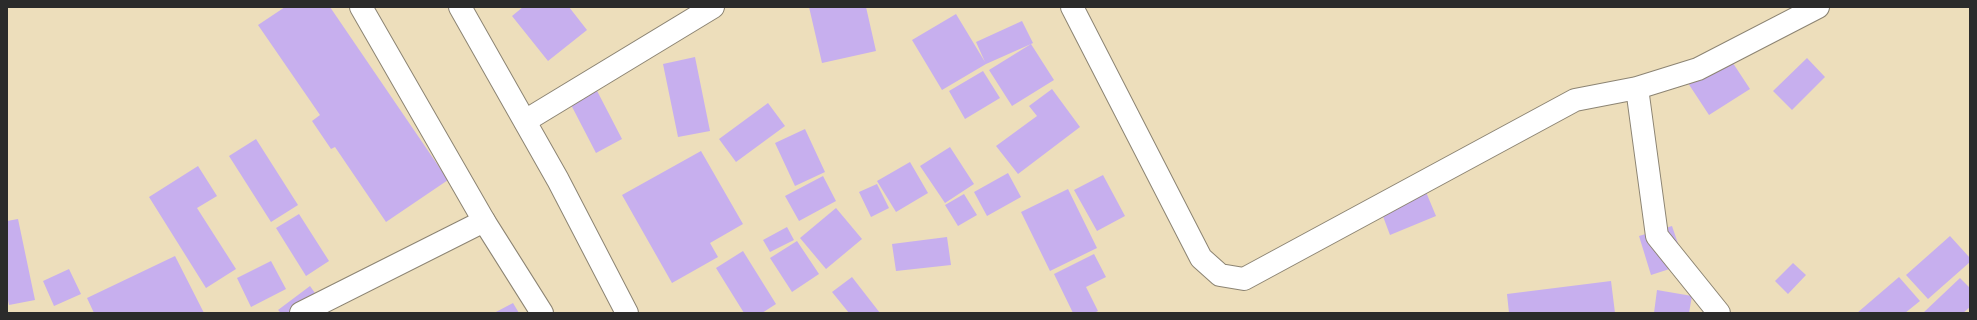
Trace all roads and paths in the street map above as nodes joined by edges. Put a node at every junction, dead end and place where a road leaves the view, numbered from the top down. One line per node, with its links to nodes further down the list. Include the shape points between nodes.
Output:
1 (361, 7): 8 (main road)
2 (460, 7): 7 (main road)
3 (713, 7): 7 (main road)
4 (1072, 7): 6 (main road, via 1201,258 1220,275 1244,279 1575,100)
5 (1818, 7): 6 (main road, via 1698,69)
6 (1637, 88): 12 (main road, via 1657,236)
7 (525, 121): 11 (main road)
8 (484, 221): 9 (main road); 10 (main road)
9 (301, 313)
10 (542, 313)
11 (627, 313)
12 (1719, 313)

